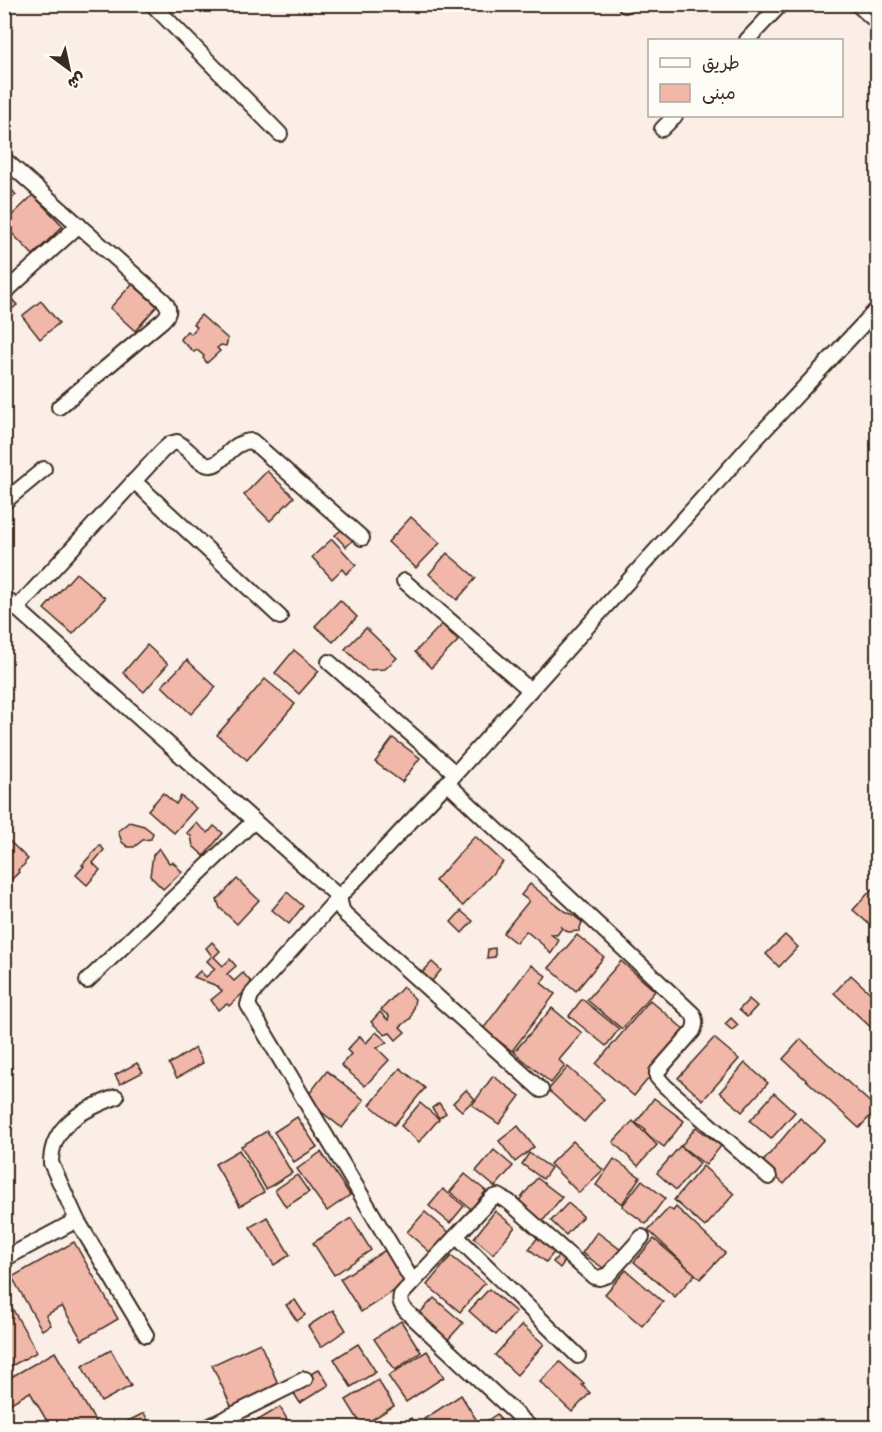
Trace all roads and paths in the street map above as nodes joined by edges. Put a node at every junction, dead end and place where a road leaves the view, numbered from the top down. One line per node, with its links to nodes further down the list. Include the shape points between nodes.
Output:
1 (152, 4): 8 (street)
2 (781, 4): 5 (street)
3 (857, 4): 4 (street)
4 (878, 23)
5 (748, 39)
6 (674, 117): 7 (street)
7 (662, 129)
8 (280, 134)
9 (4, 159): 10 (street)
10 (79, 225): 11 (street); 13 (street, via 164,301 169,311)
11 (4, 293)
12 (878, 308): 23 (street)
13 (59, 407)
14 (44, 469): 16 (street)
15 (134, 481): 17 (street, via 170,444 183,445 209,465 217,464 235,446 252,441); 20 (street); 21 (street)
16 (4, 502)
17 (362, 538)
18 (404, 581): 23 (street)
19 (4, 597): 20 (street)
20 (17, 608): 25 (street)
21 (280, 617)
22 (329, 662): 24 (street)
23 (530, 690): 24 (street)
24 (451, 778): 26 (street); 30 (street, via 693,1014 693,1031 657,1072 657,1077)
25 (254, 821): 26 (street); 27 (street)
26 (339, 897): 28 (street, via 346,915); 35 (street, via 251,996 248,1005)
27 (87, 981)
28 (541, 1090)
29 (116, 1097): 31 (street, via 94,1105 69,1122 51,1153 55,1174)
30 (770, 1177)
31 (77, 1220): 34 (street); 36 (street)
32 (456, 1236): 33 (street, via 498,1196 599,1278 608,1275); 35 (street); 37 (street)
33 (642, 1237)
34 (4, 1259)
35 (412, 1282): 40 (street, via 401,1295 406,1311)
36 (146, 1335)
37 (578, 1356)
38 (305, 1379): 39 (street)
39 (206, 1428)
40 (531, 1428)

